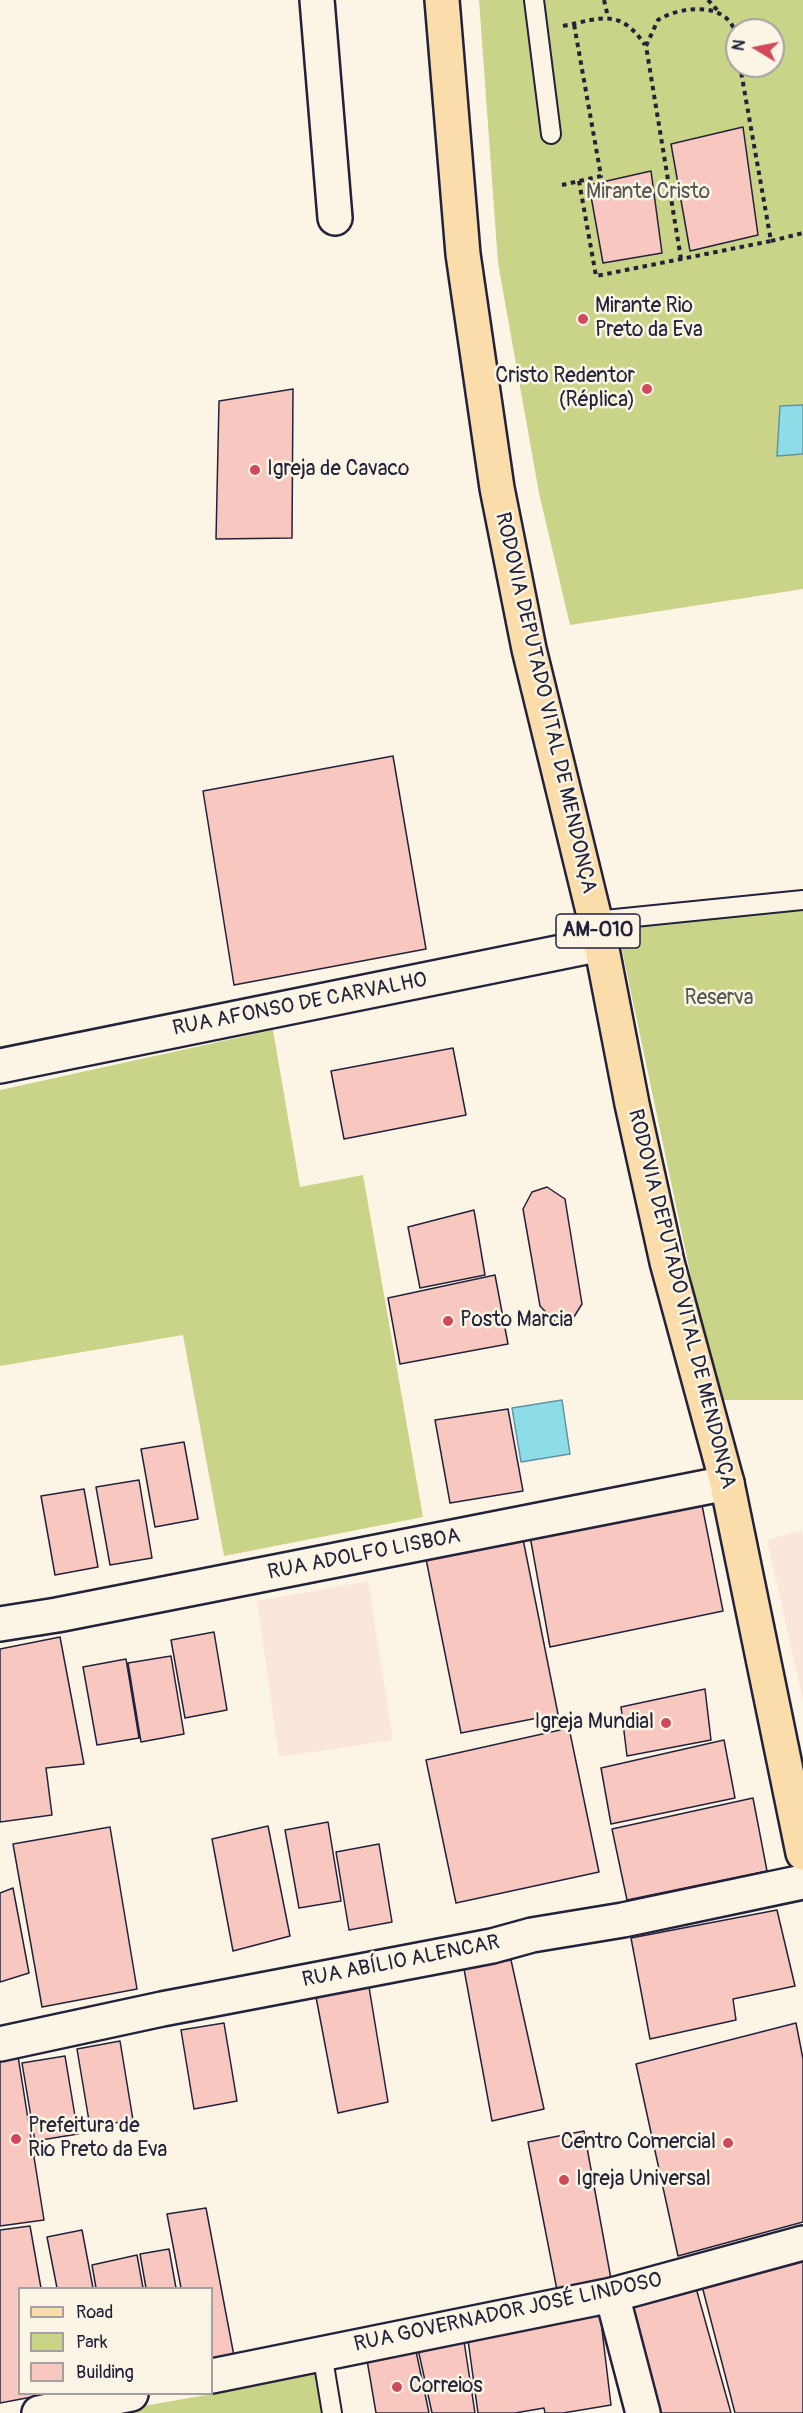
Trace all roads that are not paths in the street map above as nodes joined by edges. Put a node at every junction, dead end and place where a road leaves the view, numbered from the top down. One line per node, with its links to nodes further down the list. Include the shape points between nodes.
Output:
1 (317, 0): 5 (street)
2 (442, 0): 7 (main road, RODOVIA DEPUTADO VITAL DE MENDONÇA / AM-010, via 463,254 497,488 529,649)
3 (534, 0): 4 (lane)
4 (551, 134)
5 (335, 218)
6 (803, 900): 7 (lane)
7 (598, 933): 8 (street, RUA AFONSO DE CARVALHO); 9 (main road, RODOVIA DEPUTADO VITAL DE MENDONÇA / AM-010, via 667,1262)
8 (0, 1066)
9 (727, 1483): 10 (street, RUA ADOLFO LISBOA); 11 (main road, RODOVIA DEPUTADO VITAL DE MENDONÇA / AM-010)
10 (0, 1624)
11 (803, 1853)
12 (803, 1882): 13 (street, RUA ABÍLIO ALENCAR)
13 (0, 2044)
14 (803, 2243): 15 (street, RUA GOVERNADOR JOSÉ LINDOSO)
15 (612, 2295): 16 (street, RUA GOVERNADOR JOSÉ LINDOSO); 21 (street)
16 (322, 2353): 17 (street, RUA GOVERNADOR JOSÉ LINDOSO); 20 (lane)
17 (213, 2376)
18 (126, 2395): 19 (street)
19 (39, 2413)
20 (332, 2413)
21 (643, 2413)

